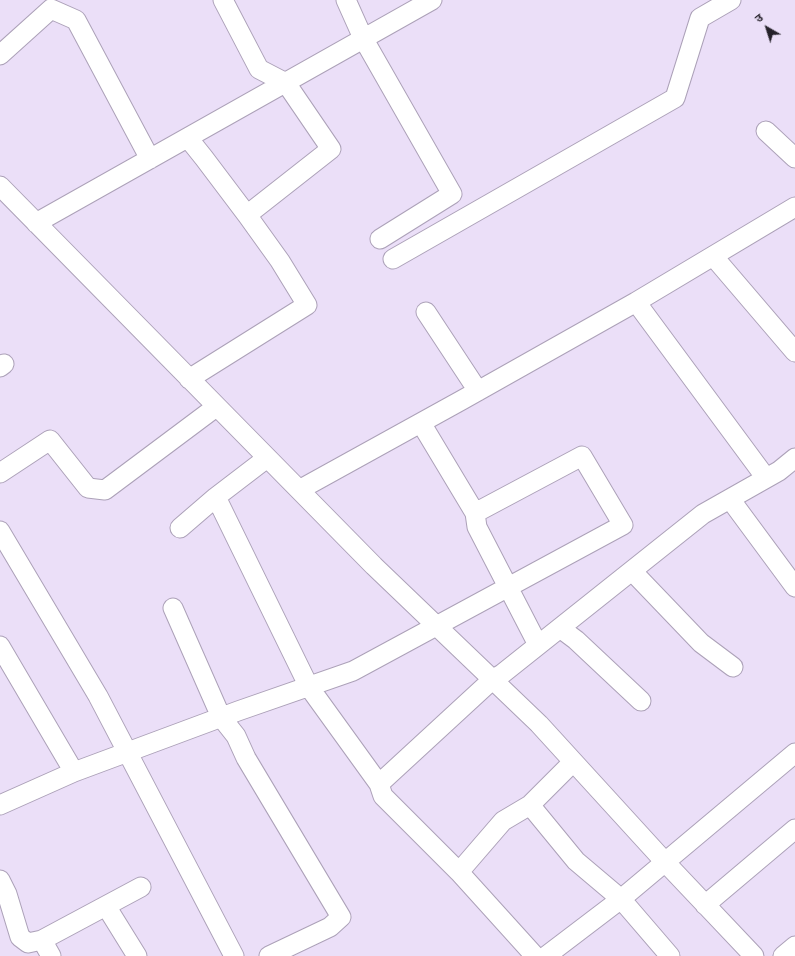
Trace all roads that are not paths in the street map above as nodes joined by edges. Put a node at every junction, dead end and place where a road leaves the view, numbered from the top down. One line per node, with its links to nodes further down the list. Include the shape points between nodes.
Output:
1 (223, 0): 8 (street, via 259,69)
2 (346, 0): 6 (street)
3 (432, 0): 5 (street)
4 (731, 0): 19 (street, via 700,18 675,98)
5 (410, 5): 6 (street)
6 (363, 38): 8 (street); 17 (street, via 452,194)
7 (0, 55): 12 (street, via 51,9 76,20)
8 (286, 82): 10 (street); 15 (street, via 331,149)
9 (766, 130): 11 (street)
10 (188, 138): 12 (street); 15 (street)
11 (795, 158)
12 (150, 159): 16 (street)
13 (0, 186): 16 (street)
14 (795, 207): 18 (street)
15 (247, 215): 23 (street, via 307,305)
16 (36, 223): 23 (street)
17 (380, 239)
18 (713, 256): 20 (street); 22 (street)
19 (393, 259)
20 (636, 302): 24 (street); 30 (street)
21 (426, 312): 24 (street)
22 (795, 352)
23 (189, 379): 25 (street)
24 (478, 391): 26 (street)
25 (216, 407): 27 (street); 29 (street, via 105,490 88,488 50,440)
26 (421, 423): 31 (street); 34 (street)
27 (267, 458): 31 (street); 32 (street)
28 (795, 458): 30 (street)
29 (0, 473)
30 (766, 478): 33 (street)
31 (299, 490): 41 (street)
32 (216, 497): 35 (street); 47 (street)
33 (730, 499): 37 (street, via 703,514); 39 (street)
34 (475, 513): 38 (street, via 477,527); 38 (street, via 582,456 623,525)
35 (180, 528)
36 (0, 531): 50 (street, via 98,696)
37 (632, 571): 42 (street); 45 (street, via 701,644)
38 (508, 586): 41 (street); 43 (street)
39 (795, 587)
40 (173, 608): 49 (street)
41 (436, 625): 46 (street); 47 (street, via 353,671)
42 (560, 628): 43 (street); 48 (street)
43 (538, 645): 46 (street)
44 (0, 646): 53 (street)
45 (733, 667)
46 (492, 680): 52 (street, via 539,724); 54 (street)
47 (309, 686): 49 (street); 54 (street)
48 (641, 701)
49 (221, 717): 50 (street); 70 (street, via 236,736 246,758 341,917 330,927)
50 (127, 753): 53 (street); 69 (street)
51 (795, 753): 58 (street)
52 (573, 762): 56 (street); 58 (street)
53 (74, 772): 55 (street)
54 (379, 784): 59 (street, via 383,796)
55 (0, 805)
56 (530, 805): 59 (street, via 503,821); 62 (street, via 576,860)
57 (795, 829): 63 (street)
58 (665, 862): 62 (street); 63 (street)
59 (459, 872): 71 (street)
60 (0, 880): 65 (street, via 20,937 28,943)
61 (141, 887): 64 (street)
62 (621, 899): 72 (street); 73 (street)
63 (706, 905): 74 (street)
64 (106, 906): 65 (street); 68 (street)
65 (42, 940): 67 (street)
66 (795, 946): 75 (street)
67 (51, 956)
68 (137, 956)
69 (234, 956)
70 (269, 956)
71 (535, 956)
72 (546, 956)
73 (670, 956)
74 (754, 956)
75 (783, 956)

